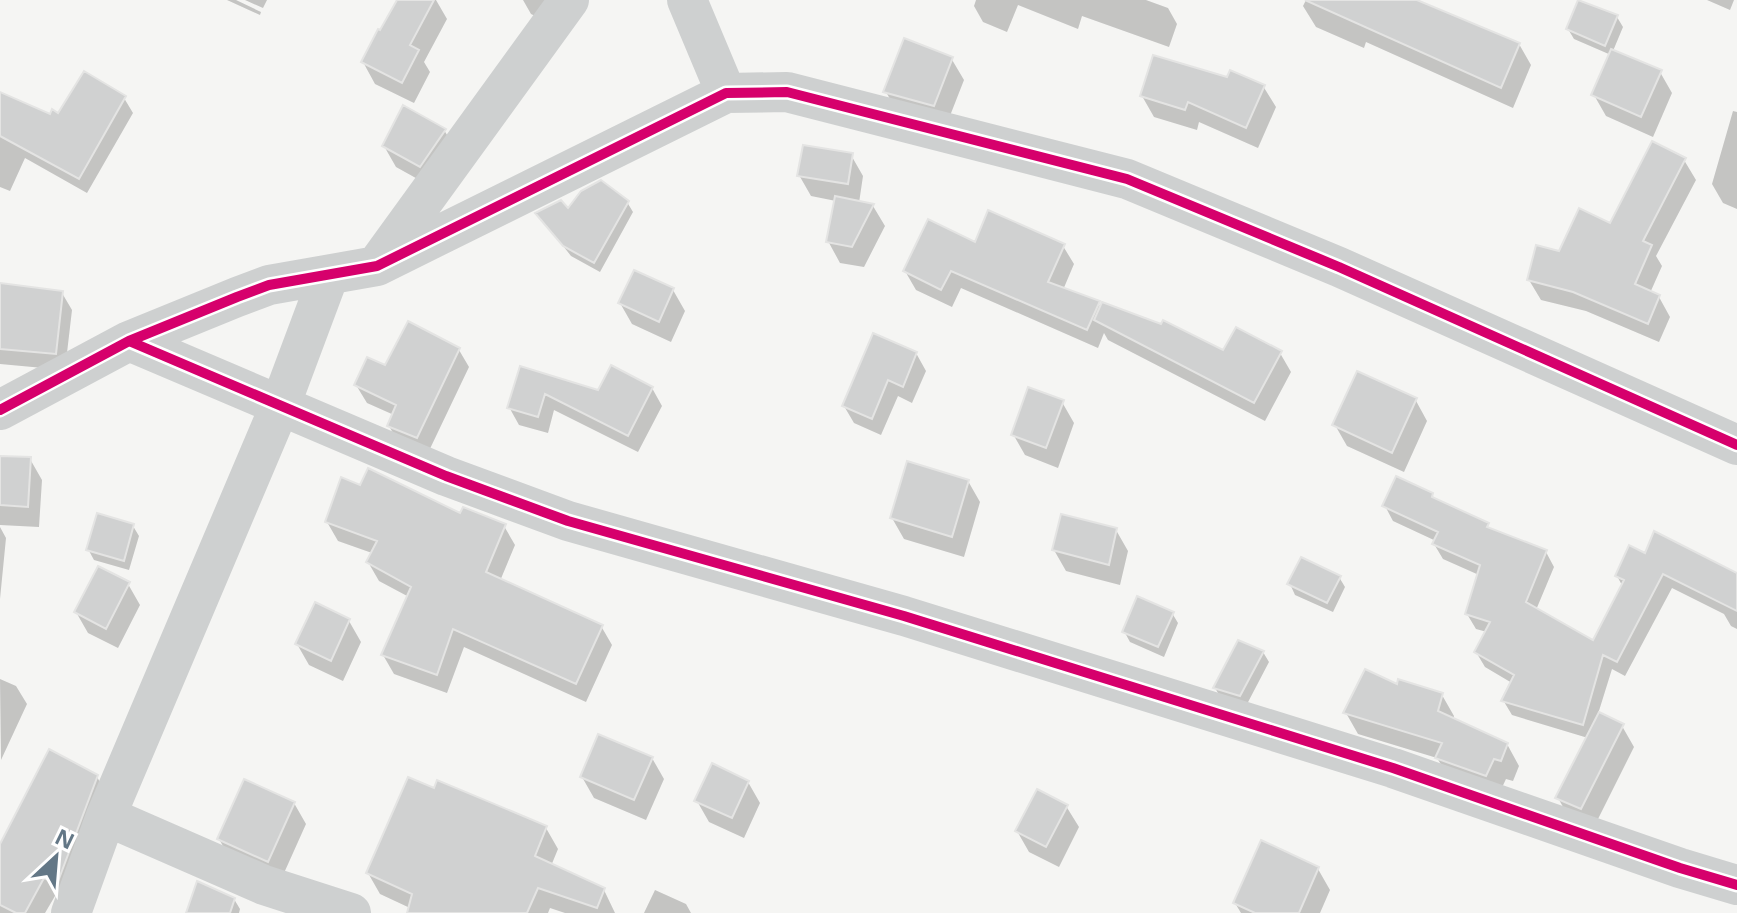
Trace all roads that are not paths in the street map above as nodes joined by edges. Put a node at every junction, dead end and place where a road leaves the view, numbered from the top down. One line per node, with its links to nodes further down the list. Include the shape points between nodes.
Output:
1 (569, 0): 4 (street)
2 (687, 0): 3 (street)
3 (726, 93): 4 (street); 9 (street, via 787,92 1127,179 1339,267)
4 (377, 266): 5 (street)
5 (329, 275): 6 (street, via 269,285); 7 (street)
6 (129, 341): 7 (street); 8 (street)
7 (280, 406): 10 (street); 11 (street, via 568,521 934,625 1378,763)
8 (0, 410)
9 (1737, 445)
10 (106, 816): 12 (street); 13 (street, via 264,885)
11 (1737, 885)
12 (71, 913)
13 (351, 913)

